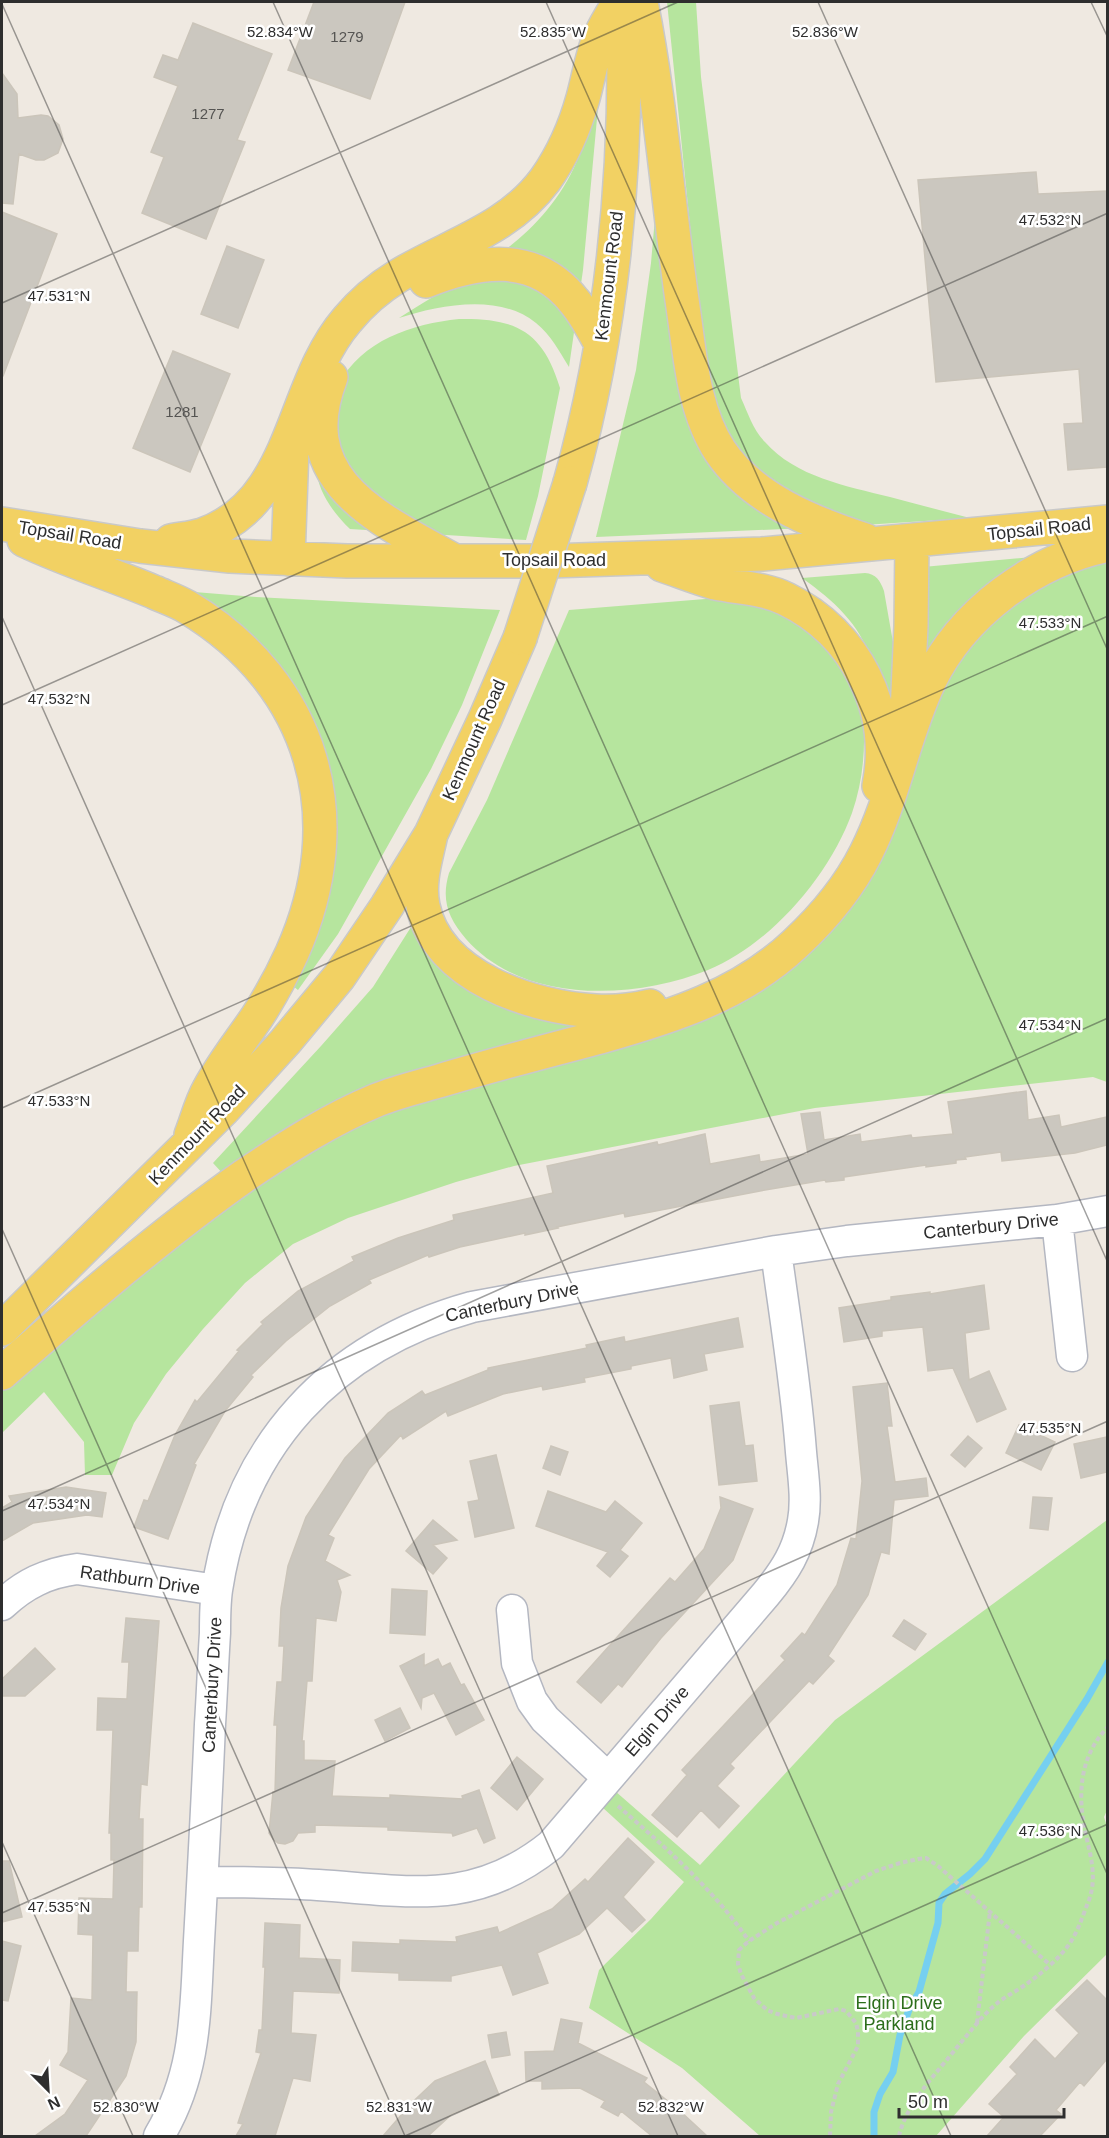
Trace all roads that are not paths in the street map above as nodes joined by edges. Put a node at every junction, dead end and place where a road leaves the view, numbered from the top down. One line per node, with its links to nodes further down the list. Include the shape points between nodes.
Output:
1 (621, 2): 3 (main road, Kenmount Road, via 624,79 619,203); 4 (main road, via 598,40 570,135 546,179 527,201 496,225 396,277 359,307 324,351)
2 (641, 2): 8 (main road, via 692,365 710,432 734,468 768,496 826,527)
3 (601, 344): 13 (main road, via 573,299 551,278 526,267 497,264 452,271 421,283 376,312 347,347 322,408 328,460 347,491 371,513); 15 (main road, Kenmount Road, bridge, via 570,483 519,638)
4 (296, 422): 10 (main road, via 270,479 241,514 200,536); 11 (main road, via 290,456)
5 (1107, 522): 7 (main road, Topsail Road)
6 (2, 525): 10 (main road, Topsail Road); 16 (main road, via 52,553 185,606 212,623 272,681 289,707 308,750 320,827 309,905 282,973 208,1091)
7 (912, 541): 8 (main road, Topsail Road); 14 (main road, via 910,669)
8 (878, 544): 12 (main road, Topsail Road, via 762,555)
9 (1107, 545): 14 (main road, via 1043,567 1003,594 971,623 930,680)
10 (140, 546): 11 (main road, Topsail Road)
11 (288, 559): 13 (main road, Topsail Road)
12 (644, 559): 13 (main road, Topsail Road); 15 (main road, via 712,582 776,595 820,621 857,664 879,713 883,735 880,784 865,830 821,898 780,940 709,986 649,1007 575,1009 533,1001 498,987 468,970 446,951 431,928 423,905 422,873)
13 (454, 560)
14 (903, 753): 22 (main road, via 877,830 856,871 813,926 765,969 728,992 674,1015 412,1089 372,1102 315,1129 207,1202)
15 (431, 834): 16 (main road, Kenmount Road, via 339,977 263,1066)
16 (187, 1146): 20 (main road, Kenmount Road)
17 (1107, 1211): 18 (street, Canterbury Drive)
18 (1057, 1220): 19 (street, Canterbury Drive); 21 (street)
19 (776, 1251): 23 (street, Canterbury Drive, via 472,1307 414,1326 365,1354 313,1395 272,1443 234,1518); 26 (street, Elgin Drive, via 805,1503 798,1544 787,1568 766,1594)
20 (2, 1329)
21 (1072, 1356)
22 (2, 1373)
23 (217, 1590): 24 (street, Rathburn Drive, via 78,1569 40,1577); 27 (street, Canterbury Drive)
24 (2, 1605)
25 (512, 1610): 26 (street, via 518,1663 532,1701)
26 (603, 1784): 27 (street, Elgin Drive, via 537,1856 499,1878 463,1888 416,1892 300,1883)
27 (203, 1882): 28 (street, Canterbury Drive, via 191,2052 182,2090)
28 (159, 2136)

